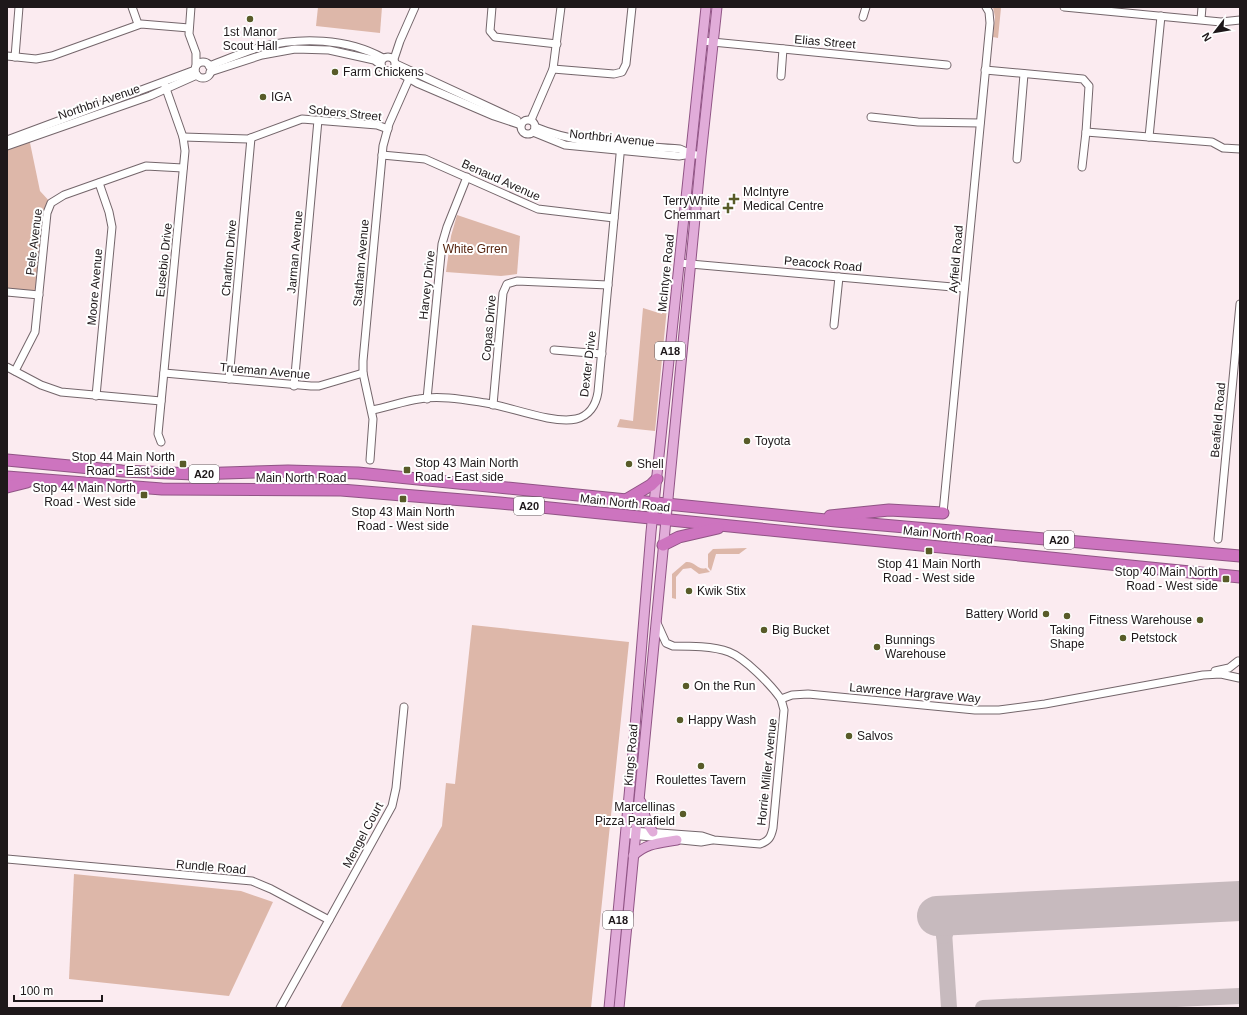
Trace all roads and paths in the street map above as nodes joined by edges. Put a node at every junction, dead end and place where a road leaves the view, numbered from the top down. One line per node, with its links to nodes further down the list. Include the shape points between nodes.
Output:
1 (19, 7): 25 (street)
2 (132, 7): 19 (street)
3 (191, 7): 20 (street)
4 (415, 7): 26 (street)
5 (492, 7): 23 (street, via 490,30 495,37)
6 (561, 7): 23 (street)
7 (632, 7): 29 (street, via 626,64 622,72 614,74)
8 (706, 7): 21 (main road, McIntyre Road / A18)
9 (717, 7): 22 (main road, McIntyre Road / A18)
10 (866, 7): 16 (street)
11 (986, 7): 31 (street, Ayfield Road, via 990,23)
12 (1064, 7): 14 (street)
13 (1202, 7): 17 (street)
14 (1133, 10): 15 (street)
15 (1161, 16): 17 (street); 45 (street)
16 (863, 17)
17 (1201, 19): 18 (street, via 1221,22)
18 (1240, 20)
19 (138, 24): 20 (street); 25 (street, via 52,56 36,59)
20 (189, 28): 28 (street)
21 (702, 41): 22 (street, Elias Street); 51 (main road, McIntyre Road / A18)
22 (712, 43): 24 (street, Elias Street); 53 (main road, McIntyre Road / A18)
23 (556, 44): 29 (street)
24 (783, 49): 27 (street, Elias Street); 34 (street)
25 (11, 57)
26 (389, 60): 28 (street, Northbri Avenue, via 379,62 329,50 295,49); 30 (street); 30 (street, Northbri Avenue, via 385,70); 33 (street, Northbri Avenue)
27 (947, 65)
28 (202, 68): 35 (street, Northbri Avenue); 36 (street, Northbri Avenue)
29 (553, 69): 41 (street)
30 (392, 70): 33 (street, Northbri Avenue)
31 (985, 70): 32 (street); 40 (street, Ayfield Road)
32 (1024, 74): 43 (street, via 1083,79 1087,82 1089,86); 54 (street)
33 (411, 76): 39 (street, Northbri Avenue, via 494,116); 42 (street, Statham Avenue)
34 (780, 76)
35 (164, 82): 36 (street, Eusebio Drive); 47 (street, Northbri Avenue)
36 (166, 90): 44 (street, Eusebio Drive); 48 (street, Northbri Avenue)
37 (871, 117): 40 (street, via 918,122)
38 (318, 120): 42 (street, Sobers Street); 46 (street, Sobers Street, via 302,119); 77 (street, Jarman Avenue)
39 (522, 123): 41 (street, via 527,120); 41 (street, Northbri Avenue, via 525,133 529,134)
40 (980, 123): 64 (street, Ayfield Road)
41 (533, 126): 49 (street, Northbri Avenue, via 565,145)
42 (388, 128): 52 (street, Statham Avenue)
43 (1086, 132): 45 (street); 55 (street)
44 (183, 137): 46 (street, Sobers Street); 56 (street, Eusebio Drive)
45 (1149, 137): 50 (street, via 1212,142 1223,148)
46 (251, 138): 75 (street, Charlton Drive)
47 (7, 140)
48 (7, 146)
49 (620, 148): 51 (street, Northbri Avenue, via 679,156); 59 (street, Dexter Drive)
50 (1240, 149)
51 (691, 154): 53 (street, Northbri Avenue); 60 (main road, McIntyre Road / A18)
52 (382, 155): 57 (street, Benaud Avenue, via 424,159); 74 (street, Statham Avenue)
53 (700, 156): 61 (main road, McIntyre Road / A18)
54 (1017, 159)
55 (1082, 167)
56 (184, 168): 58 (street, Pele Avenue, via 146,166); 73 (street, Eusebio Drive)
57 (467, 177): 59 (street, Benaud Avenue, via 538,209); 79 (street, Harvey Drive, via 442,244)
58 (99, 183): 66 (street, Pele Avenue, via 64,195 49,205); 78 (street, Moore Avenue, via 112,227)
59 (614, 218): 63 (street, Dexter Drive)
60 (679, 263): 61 (street, Peacock Road); 82 (main road, McIntyre Road / A18)
61 (690, 264): 62 (street, Peacock Road); 76 (main road, McIntyre Road / A18)
62 (839, 276): 64 (street, Peacock Road); 68 (street)
63 (608, 285): 70 (street, Dexter Drive); 81 (street, Copas Drive, via 517,281 507,284 503,293)
64 (964, 288): 94 (street, Ayfield Road)
65 (7, 292): 66 (street)
66 (39, 295): 72 (street, Pele Avenue, via 35,332)
67 (1240, 304): 99 (street, Beafield Road)
68 (834, 325)
69 (554, 350): 70 (street)
70 (602, 354): 81 (street, Dexter Drive, via 595,403 589,412 579,418 569,420 540,416)
71 (7, 367): 72 (street)
72 (15, 371): 78 (street, via 61,392)
73 (164, 373): 75 (street, Trueman Avenue); 80 (street, Eusebio Drive)
74 (363, 374): 77 (street, Trueman Avenue, via 319,386); 83 (street, Statham Avenue)
75 (229, 379): 77 (street, Trueman Avenue)
76 (679, 383): 82 (main road, via 672,383); 93 (main road, McIntyre Road / A18)
77 (294, 386)
78 (96, 396): 80 (street)
79 (427, 398): 81 (street, Dexter Drive); 83 (street, Dexter Drive)
80 (161, 401): 84 (street, Eusebio Drive, via 158,434)
81 (493, 405)
82 (664, 405): 88 (main road, McIntyre Road / A18)
83 (372, 410): 86 (street, Statham Avenue)
84 (161, 442)
85 (7, 460): 91 (highway, Main North Road / A20, via 122,471 194,474 288,470 358,473)
86 (370, 460)
87 (7, 477): 89 (highway, Main North Road / A20)
88 (657, 479): 91 (highway, via 651,486); 92 (main road, McIntyre Road / A18)
89 (33, 480): 90 (highway); 95 (highway, Main North Road / A20, via 162,490 341,490)
90 (7, 487)
91 (624, 501): 92 (highway, Main North Road / A20)
92 (655, 504): 93 (highway, Main North Road / A20); 95 (main road, McIntyre Road / A18)
93 (667, 505): 96 (highway, Main North Road / A20); 97 (main road, Kings Road / A18)
94 (943, 513): 96 (highway, via 889,510)
95 (653, 518): 97 (highway, Main North Road / A20); 110 (main road, Kings Road / A18)
96 (810, 518): 101 (highway, Main North Road / A20)
97 (666, 519): 98 (highway, Main North Road / A20); 100 (main road, Kings Road / A18)
98 (726, 526): 100 (highway, via 679,538); 102 (highway, Main North Road / A20)
99 (1218, 539)
100 (663, 545): 103 (main road, Kings Road / A18)
101 (1240, 556)
102 (1238, 577)
103 (656, 621): 107 (street, via 666,643 729,652 765,681); 109 (main road, Kings Road / A18)
104 (1239, 660): 105 (street, Lawrence Hargrave Way, via 1229,668); 106 (street, via 1236,671)
105 (1203, 675): 106 (street, Lawrence Hargrave Way, via 1221,674); 107 (street, Lawrence Hargrave Way, via 999,710 975,710 808,694)
106 (1239, 678)
107 (781, 699): 114 (street, Horrie Miller Avenue, via 784,710 771,836 760,844)
108 (404, 707): 117 (street, Mengel Court, via 392,806)
109 (640, 790): 111 (main road, via 647,823); 112 (main road, Kings Road / A18)
110 (626, 832): 112 (street, Horrie Miller Avenue); 119 (main road, Kings Road / A18)
111 (653, 832): 112 (street, Horrie Miller Avenue); 114 (street, Horrie Miller Avenue, via 702,836)
112 (635, 833): 113 (street, Horrie Miller Avenue); 115 (main road, Kings Road / A18)
113 (677, 840): 114 (street, Horrie Miller Avenue); 115 (main road, via 649,845)
114 (714, 840)
115 (633, 856): 120 (main road, Kings Road / A18)
116 (7, 859): 117 (street, Rundle Road, via 252,882 271,889)
117 (329, 920): 118 (street)
118 (280, 1008)
119 (609, 1008)
120 (619, 1008)

